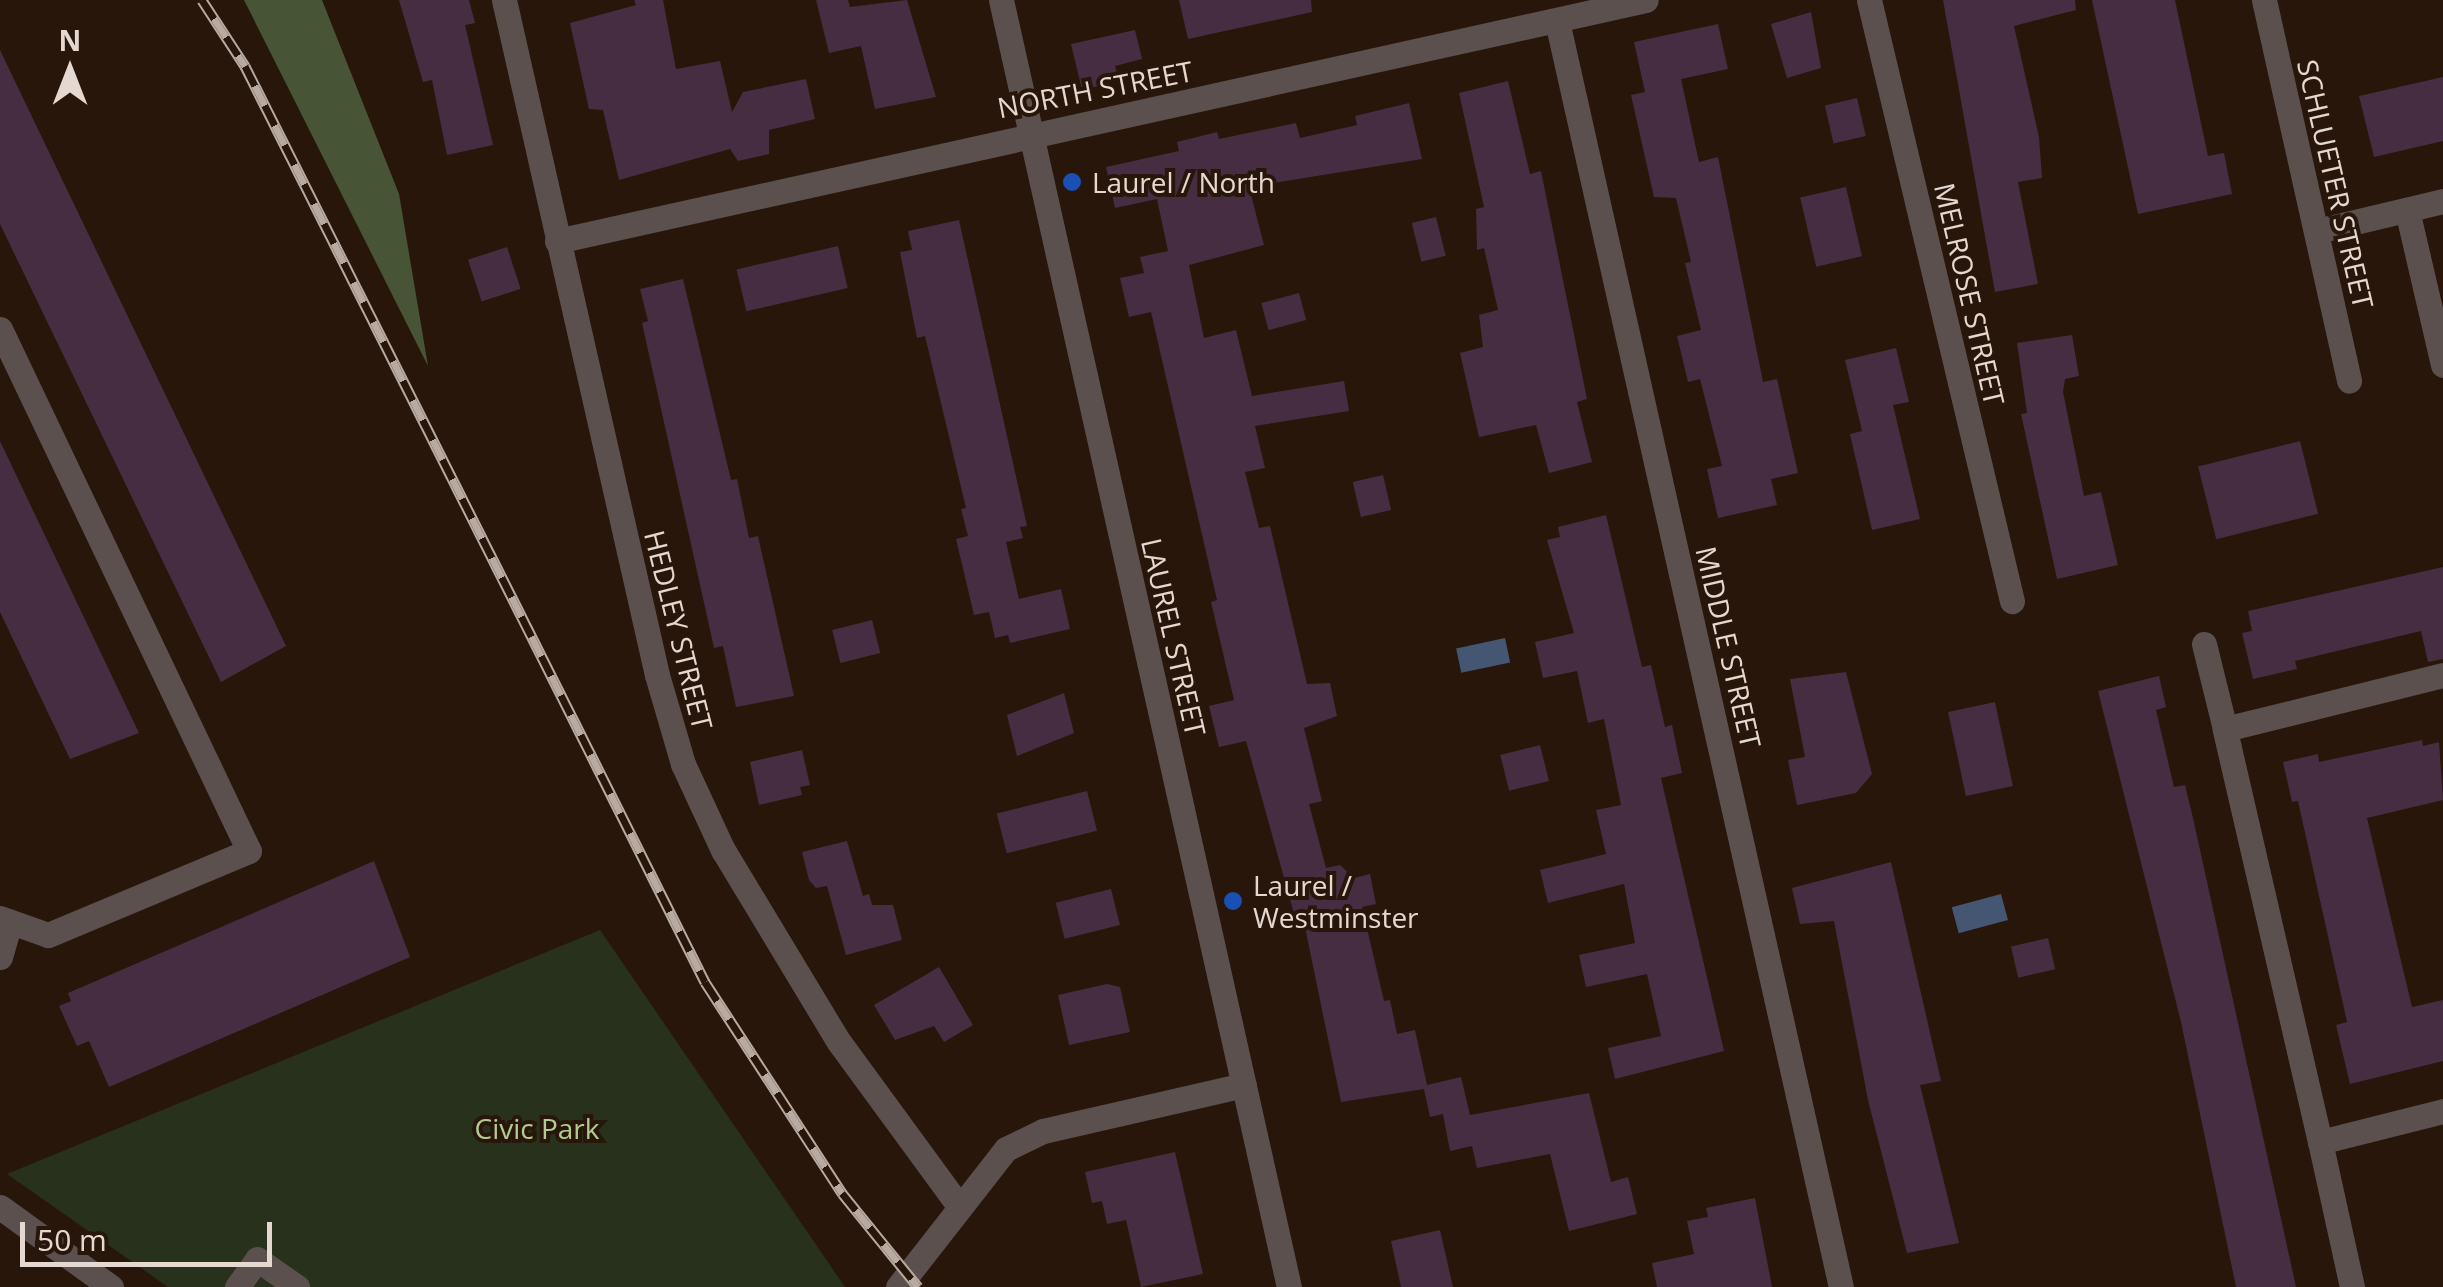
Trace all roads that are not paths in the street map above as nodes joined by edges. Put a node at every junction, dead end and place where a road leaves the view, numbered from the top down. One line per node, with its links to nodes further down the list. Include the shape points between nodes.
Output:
1 (504, 0): 11 (street, HEDLEY STREET)
2 (1001, 0): 7 (street, LAUREL STREET)
3 (1646, 0): 6 (street, NORTH STREET)
4 (1869, 0): 15 (street, MELROSE STREET)
5 (2264, 0): 10 (street, SCHLUETER STREET)
6 (1557, 21): 7 (street, NORTH STREET); 31 (street, MIDDLE STREET)
7 (1030, 135): 11 (street, NORTH STREET); 21 (street, LAUREL STREET)
8 (2443, 201): 9 (street)
9 (2407, 210): 10 (street); 13 (street)
10 (2317, 231): 14 (street, SCHLUETER STREET)
11 (556, 241): 24 (street, HEDLEY STREET, via 683,764 723,850 839,1042)
12 (0, 328): 19 (street, via 249,851 48,935)
13 (2443, 365)
14 (2349, 381)
15 (2012, 601)
16 (2204, 644): 18 (street)
17 (2443, 675): 18 (street)
18 (2225, 730): 23 (street)
19 (4, 922): 20 (street)
20 (0, 957)
21 (1244, 1085): 24 (street, via 1043,1132 1006,1149); 30 (street, LAUREL STREET)
22 (2443, 1111): 23 (street)
23 (2320, 1142): 32 (street)
24 (958, 1206): 29 (street)
25 (0, 1207): 26 (street)
26 (111, 1287)
27 (237, 1287): 28 (street, via 257,1259)
28 (296, 1287)
29 (898, 1287)
30 (1289, 1287)
31 (1841, 1287)
32 (2352, 1287)

